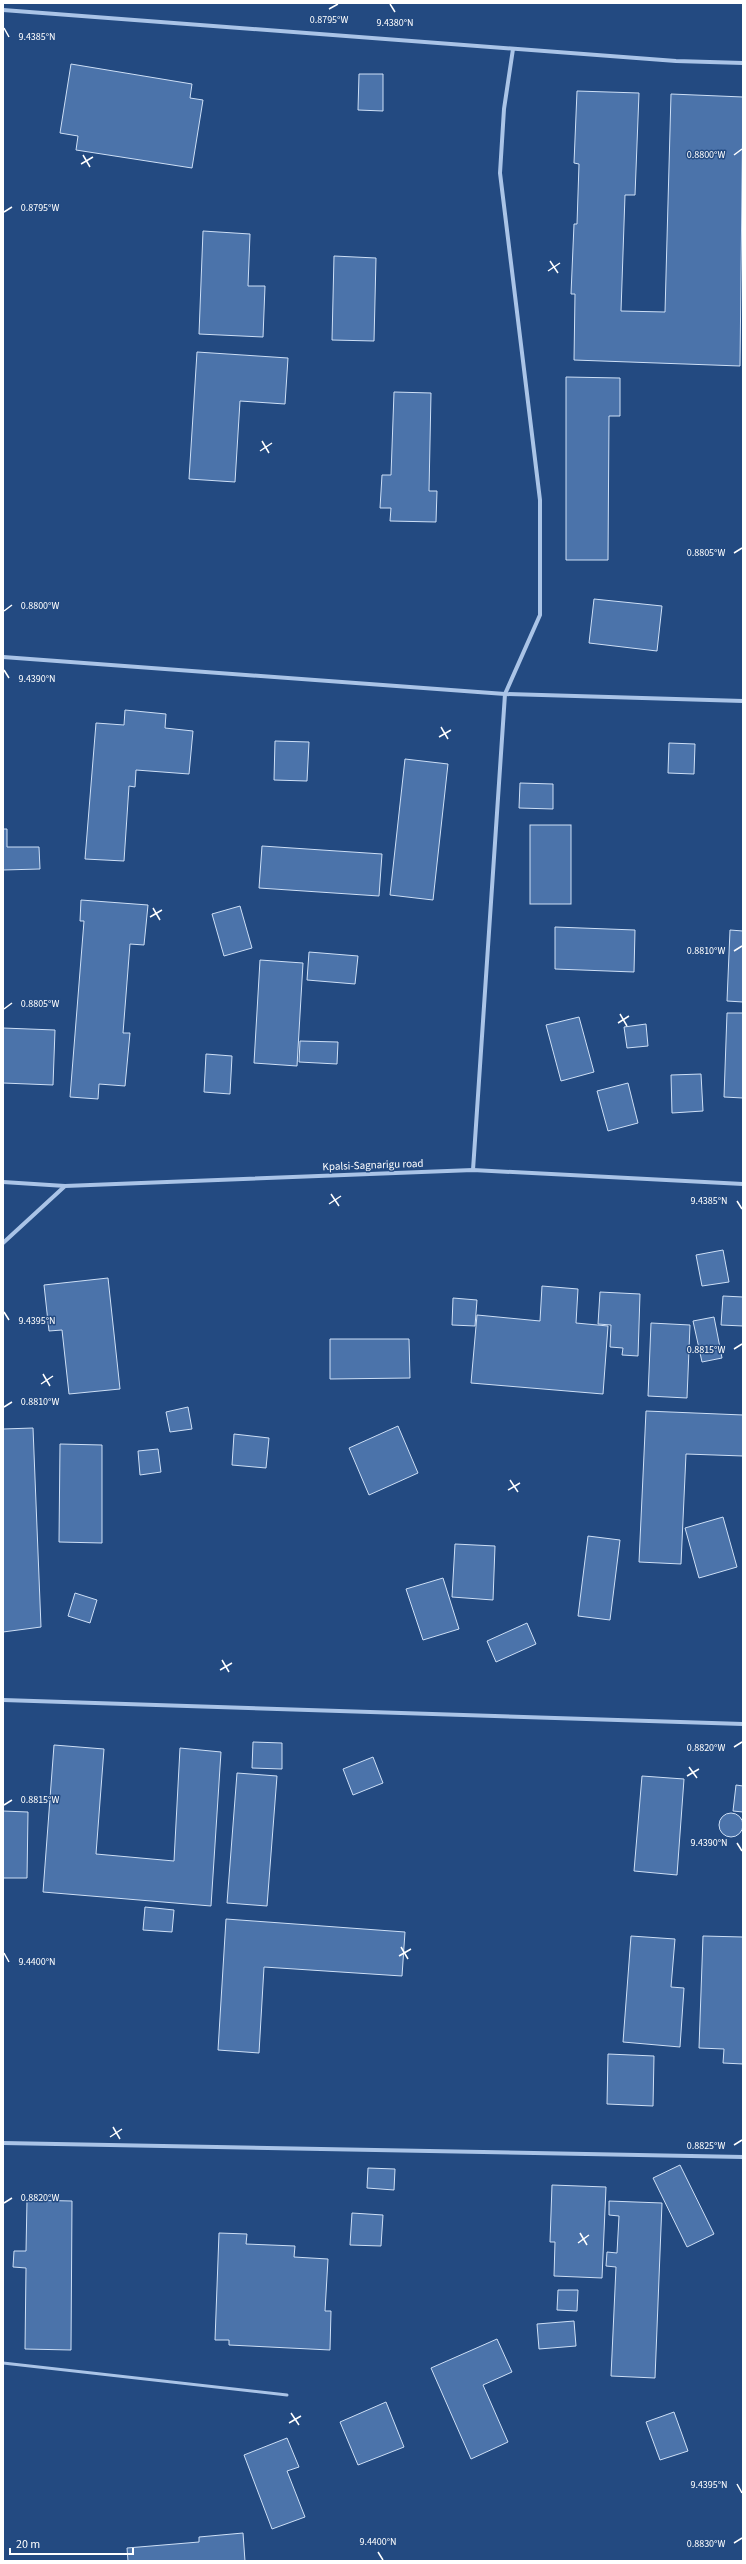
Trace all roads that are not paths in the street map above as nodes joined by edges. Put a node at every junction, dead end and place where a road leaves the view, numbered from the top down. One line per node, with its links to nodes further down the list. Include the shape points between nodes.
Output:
1 (3, 10): 2 (street)
2 (513, 49): 3 (street); 5 (street, via 504,109 500,173 540,500 540,615)
3 (743, 63)
4 (3, 657): 5 (street)
5 (505, 694): 6 (street); 7 (street)
6 (743, 701)
7 (473, 1170): 9 (street, Kpalsi-Sagnarigu road); 10 (street, Kpalsi-Sagnarigu road)
8 (3, 1182): 10 (street, Kpalsi-Sagnarigu road)
9 (743, 1184)
10 (65, 1186): 11 (street)
11 (3, 1243)
12 (3, 1700): 13 (street)
13 (743, 1724)
14 (3, 2143): 15 (street)
15 (743, 2157)
16 (3, 2363): 17 (lane)
17 (286, 2395)

